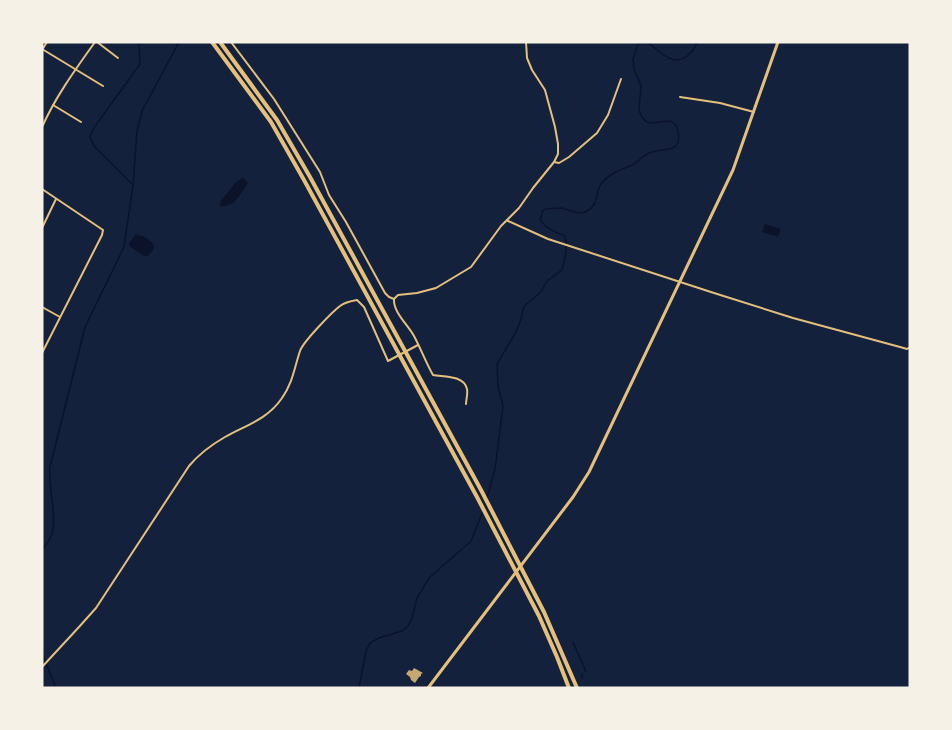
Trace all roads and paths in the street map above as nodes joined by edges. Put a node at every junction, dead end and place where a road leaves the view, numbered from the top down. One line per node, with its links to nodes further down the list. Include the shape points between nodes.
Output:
1 (47, 42): 8 (street)
2 (96, 42): 9 (street); 10 (street)
3 (212, 42): 33 (main road, via 271,122 394,344 477,496)
4 (220, 42): 34 (main road, via 277,120 310,177 481,490 544,612)
5 (231, 42): 24 (street, via 290,123 385,293)
6 (526, 42): 18 (street, via 527,58 545,90 555,127 558,154)
7 (778, 42): 15 (street)
8 (42, 50): 10 (street)
9 (118, 58)
10 (74, 69): 12 (street); 14 (street)
11 (621, 79): 18 (street, via 597,134 569,157)
12 (103, 86)
13 (680, 97): 15 (street)
14 (52, 105): 16 (street); 17 (street)
15 (754, 112): 23 (street, via 733,170)
16 (81, 122)
17 (42, 127)
18 (554, 162): 21 (street)
19 (42, 189): 20 (street)
20 (56, 199): 22 (street); 26 (street, via 103,230)
21 (507, 220): 23 (street, via 548,239); 24 (street, via 465,272 436,288)
22 (42, 228)
23 (680, 282): 28 (street, via 839,332); 32 (street, via 580,486)
24 (394, 299): 27 (street)
25 (42, 307): 26 (street)
26 (60, 317): 29 (street)
27 (418, 345): 30 (street, via 433,375 463,382 467,388); 31 (street, via 388,361 360,302 340,306 304,343 294,376 269,413 196,457 96,608)
28 (910, 347)
29 (42, 353)
30 (466, 404)
31 (43, 666)
32 (428, 688)
33 (569, 688)
34 (577, 688)

